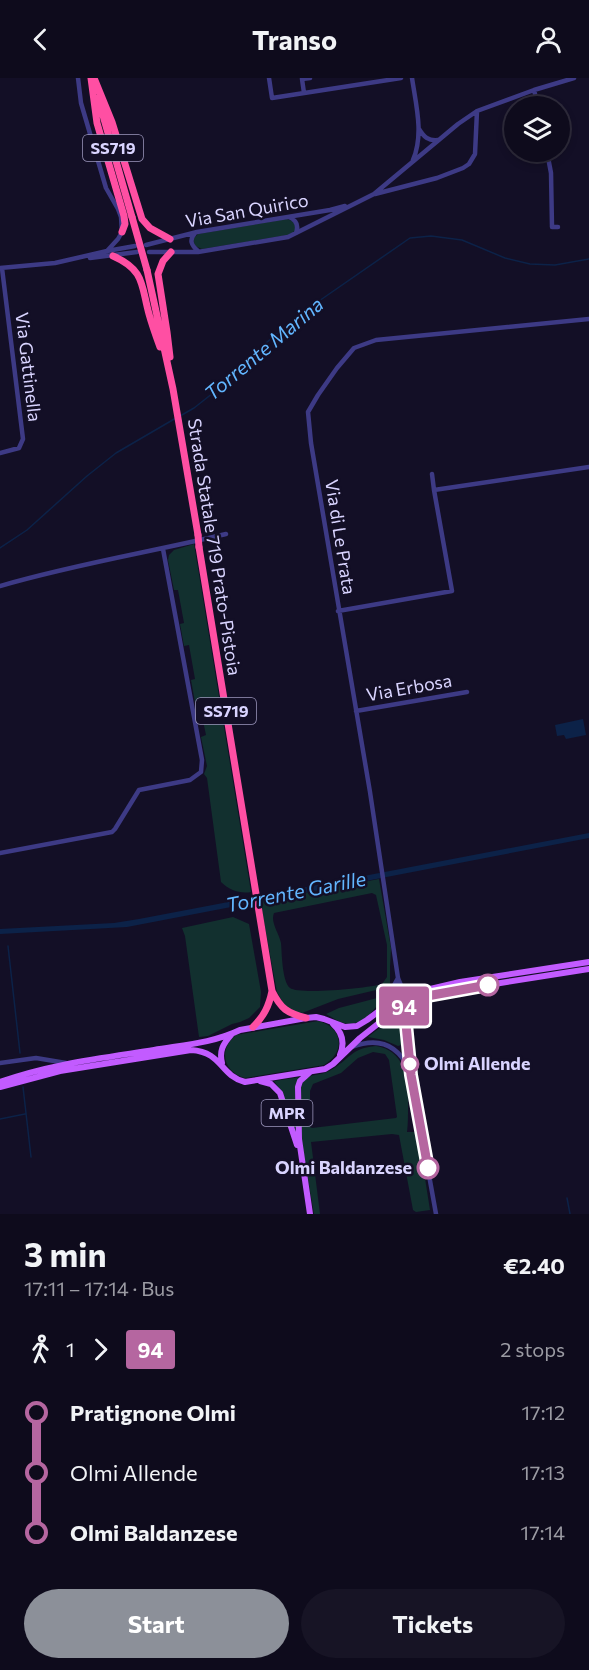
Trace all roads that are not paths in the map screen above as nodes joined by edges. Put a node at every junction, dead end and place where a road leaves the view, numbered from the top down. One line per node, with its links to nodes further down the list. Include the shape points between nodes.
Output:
1 (78, 78): 24 (street, via 81,103 106,188 121,217)
2 (93, 78): 24 (highway, via 97,123 124,216); 27 (highway, via 112,122 142,219); 36 (highway, Strada Statale 719 Prato-Pistoia / SS719, bridge, via 147,270)
3 (269, 78): 10 (street, via 272,98)
4 (310, 78): 10 (street, via 302,79)
5 (401, 78): 10 (street)
6 (412, 78): 13 (street)
7 (574, 78): 8 (street, Via San Quirico)
8 (558, 80): 9 (street, Via San Quirico)
9 (534, 90): 11 (street); 12 (street, Via San Quirico)
10 (304, 93)
11 (536, 96)
12 (477, 111): 15 (street, Via San Quirico); 20 (street, via 475,153 469,164 428,181)
13 (419, 129): 14 (street); 16 (street)
14 (425, 138): 15 (street); 17 (street)
15 (438, 140): 17 (street, Via San Quirico)
16 (419, 141): 17 (street); 18 (street)
17 (428, 148): 18 (street, Via San Quirico)
18 (412, 162): 20 (street, Via San Quirico)
19 (549, 162): 23 (street, via 552,227)
20 (374, 194): 21 (street, Via San Quirico)
21 (353, 204): 22 (street, Via San Quirico); 26 (street, Via San Quirico)
22 (289, 217): 25 (street, Via San Quirico); 26 (street, via 297,225)
23 (558, 227)
24 (122, 232): 33 (street)
25 (197, 232): 27 (street, Via San Quirico); 32 (street, via 191,244)
26 (296, 233): 32 (street, Via San Quirico)
27 (170, 239): 28 (street, Via San Quirico)
28 (146, 245)
29 (136, 249): 33 (street)
30 (149, 252): 31 (street, Via San Quirico)
31 (171, 252): 32 (street, Via San Quirico); 36 (highway, via 158,274)
32 (198, 252)
33 (110, 253): 34 (street); 36 (highway, via 135,270 142,282)
34 (1, 268): 37 (street, Via Gattinella, via 23,439 19,448)
35 (589, 318): 44 (street, Via di Le Prata, via 376,340 354,348 308,412)
36 (173, 388): 51 (highway, Strada Statale 719 Prato-Pistoia / SS719, bridge)
37 (0, 453)
38 (589, 467): 40 (street)
39 (432, 474): 40 (street)
40 (435, 490): 44 (street, via 452,591)
41 (226, 534): 42 (street)
42 (163, 549): 43 (street, via 52,571); 47 (street, via 202,760 201,772 190,780 139,790 112,832)
43 (0, 586)
44 (338, 611): 46 (street, Via di Le Prata)
45 (467, 692): 46 (street, Via Erbosa)
46 (356, 711): 50 (street, Via di Le Prata)
47 (0, 854)
48 (589, 962): 52 (main road)
49 (589, 969): 53 (main road, via 427,996)
50 (398, 978): 52 (street, Via di Le Prata); 54 (street)
51 (272, 991): 55 (highway, via 285,1010); 57 (highway, via 270,1005)
52 (405, 995): 54 (main road)
53 (404, 1004): 59 (street); 61 (main road)
54 (381, 1010): 56 (main road, via 357,1026)
55 (306, 1018): 56 (main road, via 324,1018); 57 (main road)
56 (332, 1023): 62 (main road, via 344,1043)
57 (253, 1027): 58 (main road)
58 (231, 1034): 64 (main road, via 206,1042); 65 (main road, via 221,1051)
59 (404, 1046): 60 (street); 67 (street)
60 (391, 1047): 61 (street, via 370,1042); 67 (street, via 402,1057)
61 (348, 1049): 62 (main road)
62 (338, 1059): 66 (main road, via 325,1069)
63 (0, 1063): 64 (street, via 36,1058)
64 (69, 1064): 69 (main road)
65 (223, 1067): 68 (main road, via 236,1079); 70 (main road, via 210,1055 183,1051 60,1071)
66 (311, 1071): 68 (main road); 71 (main road, MPR, via 298,1087)
67 (411, 1075): 73 (street)
68 (256, 1080): 71 (main road, MPR, via 271,1084 280,1093)
69 (0, 1082)
70 (0, 1087)
71 (301, 1160): 72 (main road, MPR)
72 (310, 1214)
73 (436, 1214)

